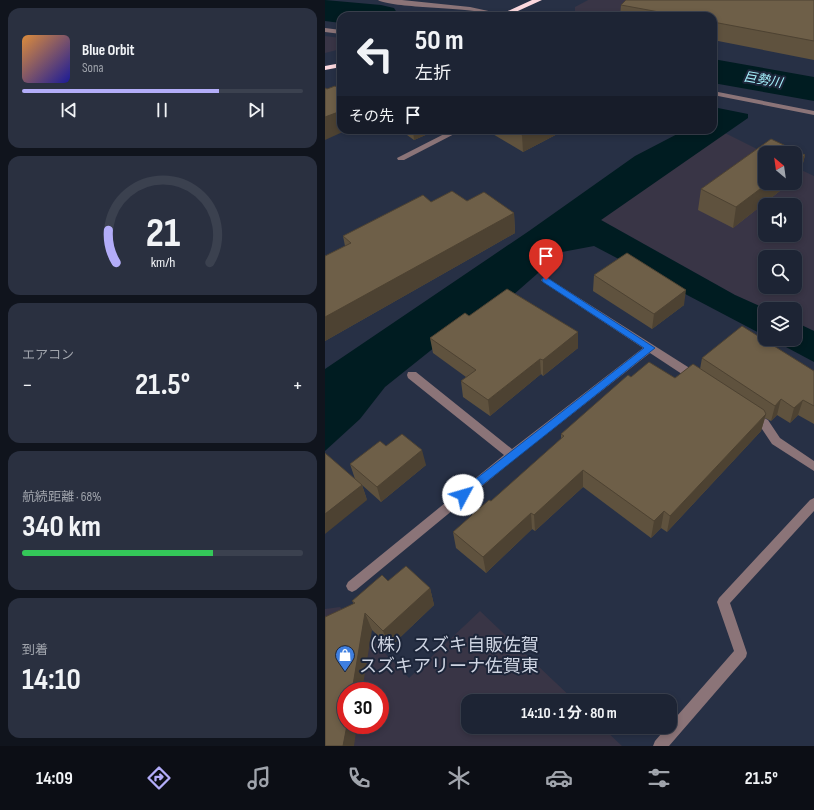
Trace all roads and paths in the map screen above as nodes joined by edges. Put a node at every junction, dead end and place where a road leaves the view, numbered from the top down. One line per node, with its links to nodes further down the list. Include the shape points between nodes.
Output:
1 (381, 0): 3 (street)
2 (538, 0): 5 (highway)
3 (398, 1): 4 (street)
4 (486, 12)
5 (510, 12)
6 (325, 30): 7 (street)
7 (337, 32)
8 (337, 66): 9 (highway)
9 (325, 68)
10 (717, 94): 11 (street)
11 (814, 113)
12 (450, 134): 13 (street)
13 (401, 158)
14 (546, 280): 15 (street)
15 (650, 348): 17 (street); 19 (street)
16 (412, 375): 19 (street)
17 (707, 385)
18 (745, 410): 20 (street, via 764,422 776,441)
19 (512, 455): 22 (street)
20 (814, 467)
21 (814, 503): 23 (street, via 723,602 741,653)
22 (352, 586)
23 (660, 746)

